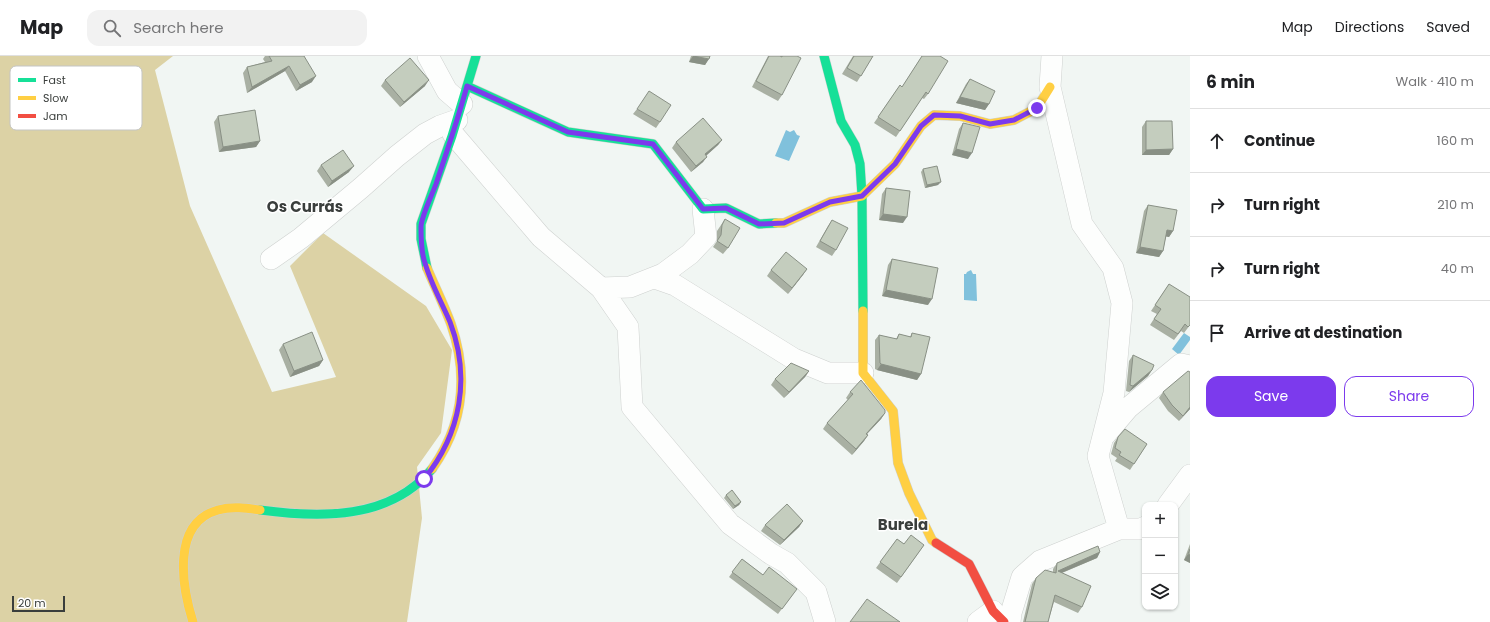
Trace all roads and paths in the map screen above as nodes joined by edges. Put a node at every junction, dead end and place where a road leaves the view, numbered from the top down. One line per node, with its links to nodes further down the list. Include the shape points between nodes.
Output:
1 (428, 56): 6 (street)
2 (476, 56): 6 (street)
3 (824, 56): 7 (street, via 841,121 857,151)
4 (1052, 56): 5 (street)
5 (1050, 86): 7 (street, via 1037,108 1014,120 990,124 960,116 934,115 921,126 895,164); 14 (street, via 1082,224 1113,268 1122,303 1114,393)
6 (460, 111): 8 (street, via 568,132 653,144); 9 (street, via 425,134 307,233); 11 (street, via 541,237); 20 (street, via 421,225 425,263 451,324 459,358 460,402 447,443 436,464 424,479 382,506 354,513 319,515 232,507 215,510 204,516 193,527 186,544 183,562 187,607)
7 (862, 196): 8 (street, via 830,202 784,223 759,224 726,208); 13 (street)
8 (703, 209): 10 (street, via 706,237 690,254)
9 (271, 258)
10 (655, 278): 11 (street, via 630,286); 13 (street, via 675,285 794,359 828,373)
11 (601, 288): 21 (street, via 628,327 632,407 730,524 771,554 788,563 816,592)
12 (1190, 366): 14 (street, via 1181,364 1128,408)
13 (863, 373): 19 (street, via 893,411 898,463 909,493 932,540 969,564)
14 (1102, 439): 18 (street, via 1098,456)
15 (1190, 475): 16 (street)
16 (1170, 502)
17 (1142, 528): 18 (street)
18 (1119, 529): 22 (street, via 1040,561 1022,577)
19 (992, 618)
20 (193, 622)
21 (825, 622)
22 (1010, 622)

